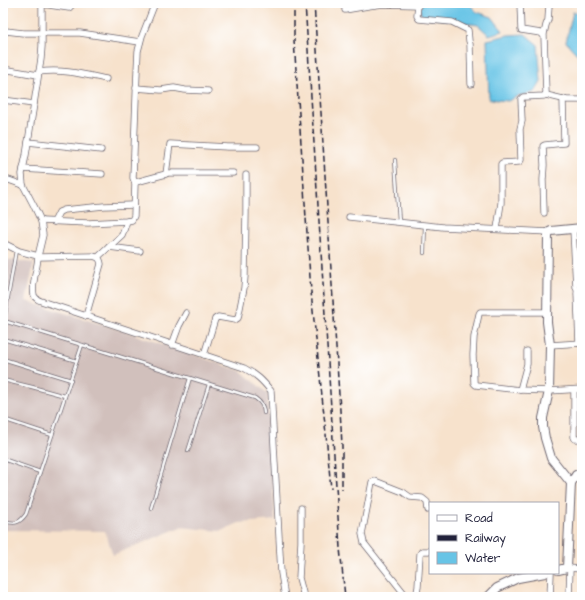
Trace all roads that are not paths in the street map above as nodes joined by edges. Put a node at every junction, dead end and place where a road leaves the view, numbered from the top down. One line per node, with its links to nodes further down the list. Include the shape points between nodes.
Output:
1 (42, 3): 2 (street, via 69,8); 9 (street)
2 (72, 3)
3 (156, 3): 11 (street)
4 (520, 3): 10 (street, via 520,30)
5 (418, 4): 7 (street, via 384,4); 15 (street, via 419,19 454,22 468,30)
6 (549, 6): 10 (street)
7 (345, 10)
8 (3, 29): 9 (street, via 12,32)
9 (42, 33): 11 (street, via 80,33); 13 (street)
10 (544, 34): 18 (street)
11 (140, 42): 16 (street)
12 (3, 69): 13 (street)
13 (39, 73): 14 (street, via 63,70); 22 (street)
14 (106, 79)
15 (471, 84)
16 (136, 88): 17 (street); 33 (street, via 133,178)
17 (208, 91)
18 (546, 95): 19 (street); 44 (street, via 521,99 521,160 501,163 501,203)
19 (563, 99): 21 (street); 36 (street, via 564,142 543,146)
20 (3, 100): 22 (street)
21 (582, 100)
22 (34, 104): 23 (street)
23 (28, 142): 25 (street); 27 (street)
24 (257, 147): 28 (street, via 170,144)
25 (101, 150)
26 (395, 160): 41 (lane)
27 (23, 168): 30 (street); 34 (street)
28 (167, 173): 29 (street); 33 (street)
29 (233, 173)
30 (102, 174)
31 (246, 175): 66 (street, via 245,276 238,318 215,319)
32 (3, 178): 34 (street)
33 (135, 183): 35 (street)
34 (23, 185): 38 (street)
35 (134, 205): 39 (street, via 133,219); 40 (street, via 64,210 59,212)
36 (544, 213)
37 (348, 217): 41 (street)
38 (41, 221): 40 (street); 52 (street, via 43,235)
39 (127, 221): 40 (street); 48 (street, via 122,235)
40 (54, 222)
41 (398, 222): 42 (street)
42 (426, 225): 44 (street); 51 (lane)
43 (582, 228): 45 (street)
44 (497, 229): 46 (street)
45 (573, 230): 46 (street); 54 (street, via 576,287)
46 (548, 232): 55 (street)
47 (3, 242): 49 (street)
48 (109, 247): 50 (street); 53 (street)
49 (16, 250): 52 (street); 58 (lane)
50 (140, 251)
51 (424, 253)
52 (38, 256): 53 (street); 57 (street, via 33,287 36,299)
53 (98, 257): 57 (street, via 101,264)
54 (580, 292): 61 (street)
55 (547, 312): 64 (street); 74 (street, via 479,314 473,355 474,383)
56 (186, 313): 63 (street)
57 (86, 316): 63 (street)
58 (4, 321): 59 (lane); 62 (lane)
59 (3, 327)
60 (3, 339): 68 (lane)
61 (581, 343): 64 (street)
62 (82, 345): 68 (lane); 69 (lane)
63 (172, 345): 66 (street)
64 (550, 345): 76 (street)
65 (527, 351): 74 (street, via 527,364)
66 (204, 355): 98 (street, via 244,368 262,380 270,391)
67 (3, 359): 71 (lane)
68 (77, 361): 71 (lane)
69 (190, 378): 72 (lane); 87 (lane)
70 (3, 380): 77 (lane)
71 (70, 380): 77 (lane)
72 (209, 384): 78 (lane, via 255,398 263,405); 82 (lane)
73 (582, 389): 75 (street)
74 (520, 390): 76 (street)
75 (574, 390): 76 (street); 81 (street, via 574,437)
76 (549, 391): 86 (street, via 543,418 545,438 551,458)
77 (65, 396): 80 (lane)
78 (264, 413)
79 (3, 420): 80 (lane)
80 (52, 435): 84 (lane)
81 (582, 439)
82 (188, 451)
83 (3, 459): 84 (lane)
84 (40, 472): 90 (lane, via 22,520 12,523)
85 (582, 472): 86 (street, via 576,475)
86 (571, 483): 92 (street)
87 (151, 508)
88 (301, 508): 99 (street, via 299,578)
89 (428, 510): 100 (street, via 427,502 422,498 410,497 403,492 372,482 362,539)
90 (3, 521)
91 (429, 550): 101 (street, via 420,554)
92 (568, 568): 93 (street); 94 (street); 104 (street)
93 (582, 569)
94 (559, 570)
95 (536, 574): 97 (street)
96 (551, 574): 103 (street)
97 (518, 576): 102 (street, via 497,588)
98 (284, 597)
99 (302, 597)
100 (407, 597)
101 (416, 597)
102 (488, 597)
103 (550, 597)
104 (569, 597)

